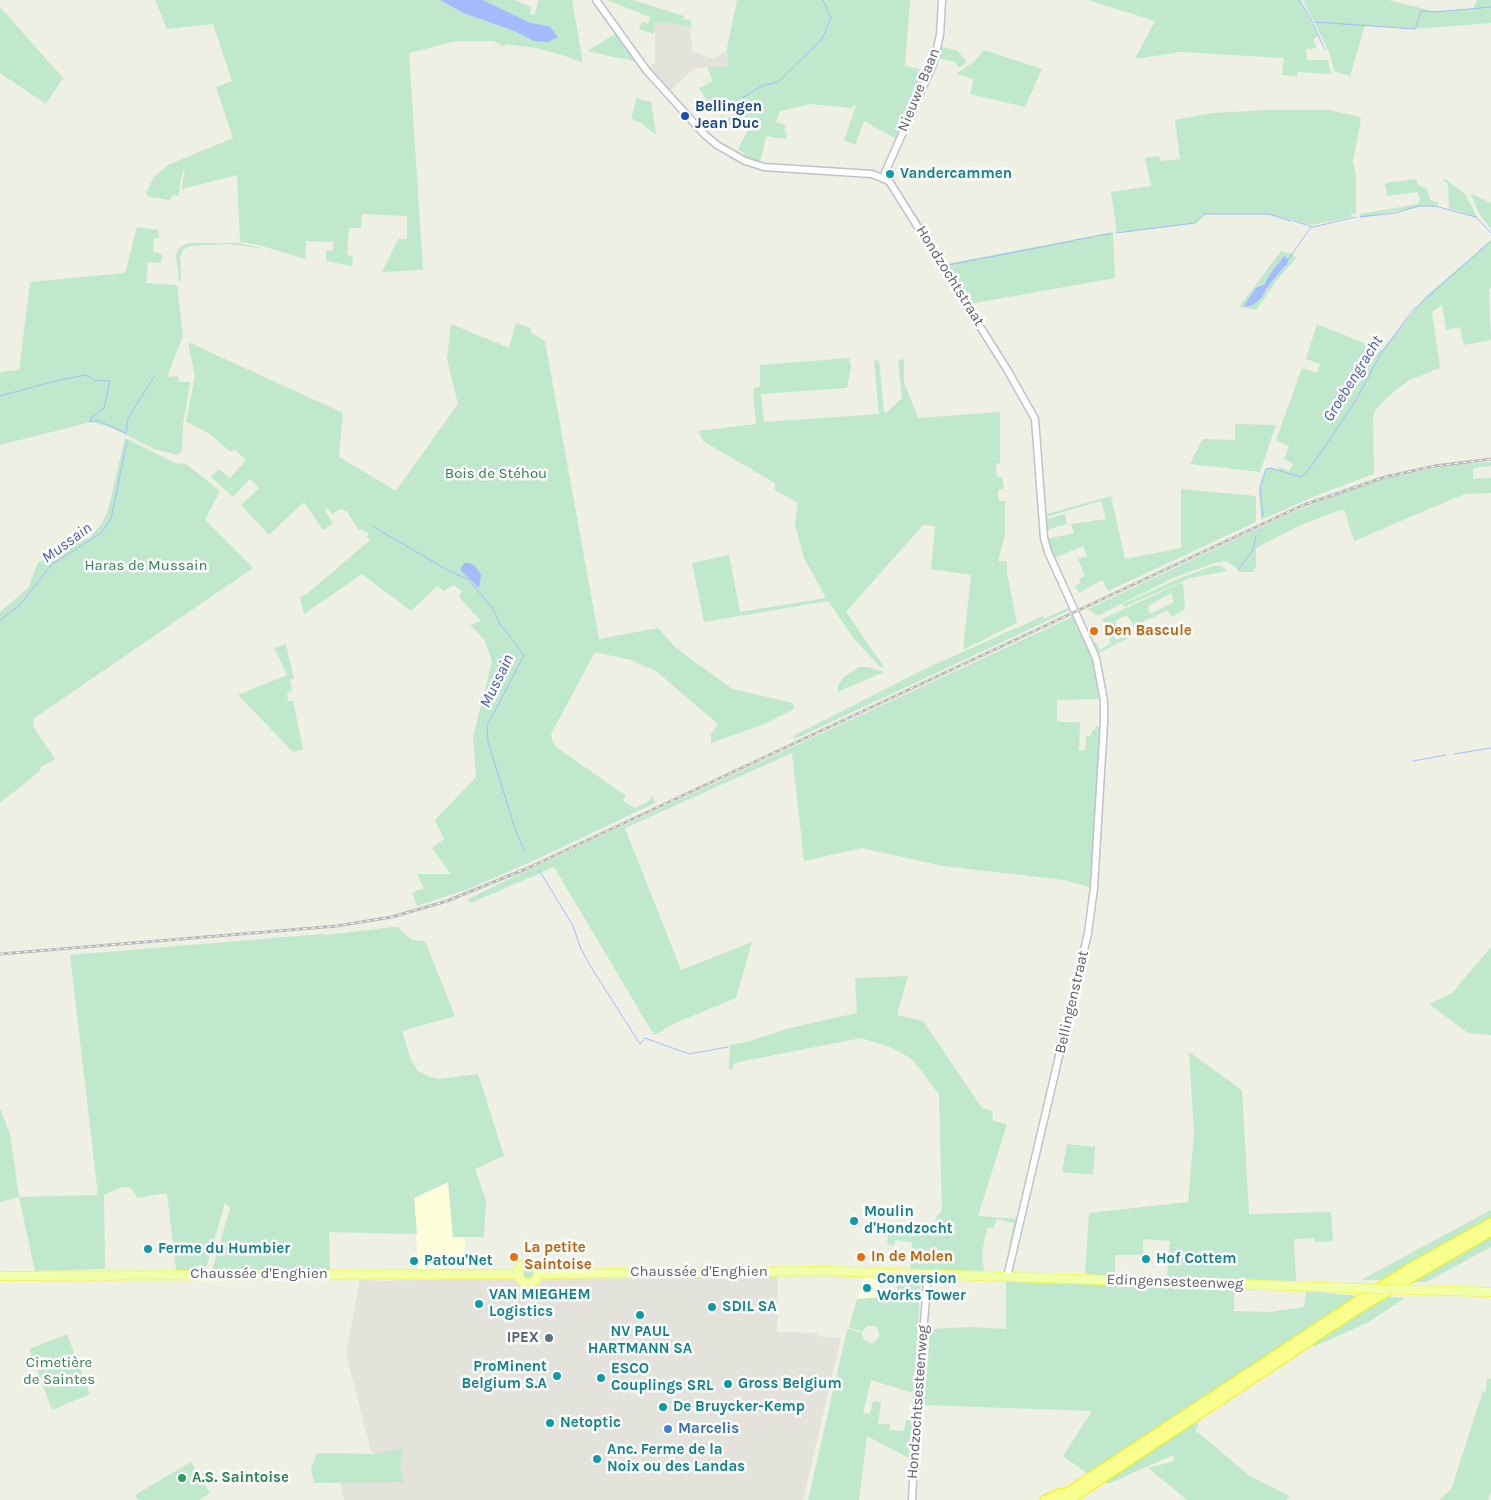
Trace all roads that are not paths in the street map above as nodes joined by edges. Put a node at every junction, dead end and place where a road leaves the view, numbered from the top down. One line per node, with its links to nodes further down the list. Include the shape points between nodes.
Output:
1 (596, 0): 3 (street, via 661,87 717,145 745,161 764,167)
2 (942, 0): 3 (street, Nieuwe Baan, via 940,35 933,65)
3 (882, 177): 4 (street, Hondzochtstraat, via 893,184 1033,412 1038,429 1044,538 1096,658 1104,701)
4 (1104, 722): 12 (street, Bellingenstraat, via 1094,888 1088,933)
5 (1491, 1223): 14 (highway, via 1358,1301)
6 (1491, 1231): 18 (highway, via 1362,1306)
7 (860, 1272): 9 (main road, Chaussée d'Enghien); 10 (main road, Edingensesteenweg)
8 (519, 1274): 9 (main road, Chaussée d'Enghien, via 522,1280 529,1282); 9 (main road, Chaussée d'Enghien, via 522,1265 529,1263 536,1267); 11 (main road, Chaussée d'Enghien)
9 (538, 1274)
10 (928, 1274): 12 (main road, Edingensesteenweg); 15 (street, Hondzochtsesteenweg)
11 (0, 1276)
12 (1007, 1276): 13 (main road, Edingensesteenweg, bridge)
13 (1491, 1292)
14 (1076, 1488): 16 (highway); 17 (highway)
15 (912, 1500)
16 (1045, 1500)
17 (1056, 1500)
18 (1069, 1500)

